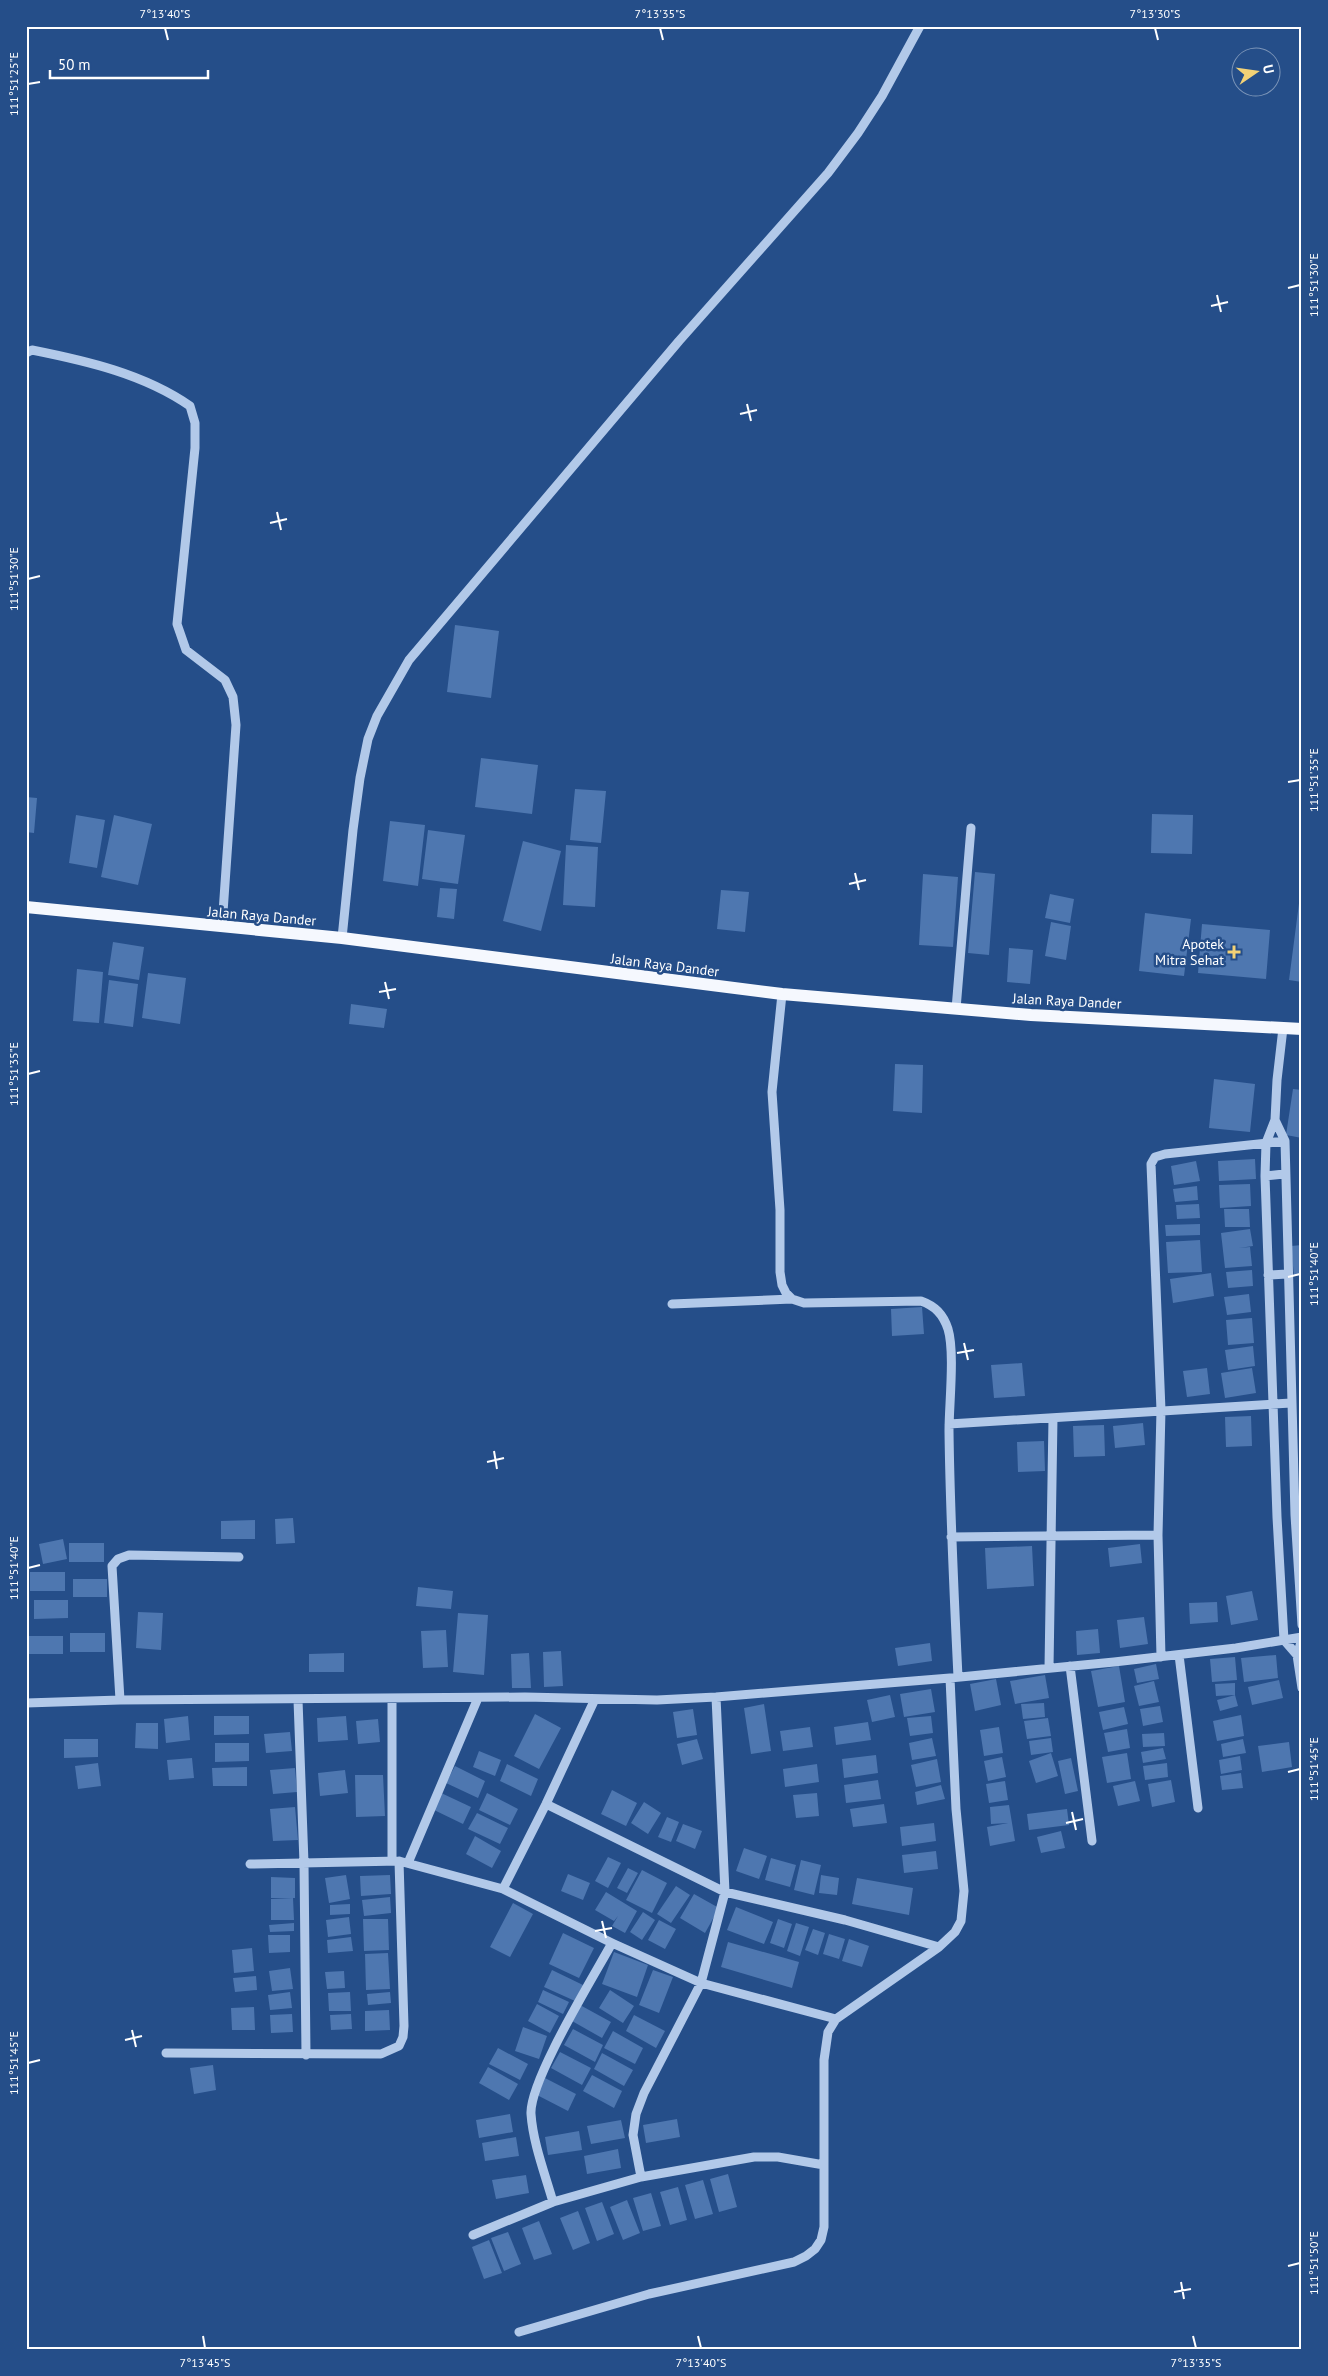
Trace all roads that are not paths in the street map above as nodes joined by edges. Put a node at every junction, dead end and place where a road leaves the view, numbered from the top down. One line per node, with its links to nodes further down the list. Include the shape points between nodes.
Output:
1 (920, 26): 6 (street, via 882,96 828,173 630,398 410,660 382,707 368,739 356,804)
2 (26, 353): 5 (street, via 32,350 91,362 168,391 190,406 195,424 195,448 177,624 186,650 225,680 233,697 236,725)
3 (971, 828): 8 (street)
4 (26, 907): 5 (main road, Jalan Raya Dander)
5 (222, 927): 6 (main road, Jalan Raya Dander)
6 (342, 938): 7 (main road, Jalan Raya Dander)
7 (782, 994): 8 (main road, Jalan Raya Dander); 18 (street, via 772,1113 780,1210 780,1272 782,1285)
8 (956, 1009): 9 (main road, Jalan Raya Dander)
9 (1282, 1028): 10 (main road, Jalan Raya Dander); 11 (street)
10 (1302, 1029)
11 (1275, 1120): 12 (street); 13 (street)
12 (1285, 1141): 13 (street); 14 (street)
13 (1266, 1143): 15 (street); 22 (street, via 1165,1154 1156,1157 1151,1164)
14 (1284, 1174): 15 (street); 16 (street)
15 (1265, 1176): 17 (street)
16 (1287, 1274): 17 (street); 20 (street)
17 (1268, 1275): 21 (street)
18 (792, 1299): 19 (street); 24 (street, via 804,1303 908,1300 932,1305 939,1311 949,1331 951,1345)
19 (672, 1304)
20 (1291, 1403): 21 (street); 25 (street)
21 (1273, 1404): 22 (street); 26 (street)
22 (1161, 1410): 23 (street); 27 (street)
23 (1053, 1418): 24 (street); 28 (street)
24 (949, 1424): 29 (street)
25 (1295, 1515): 26 (street); 31 (street)
26 (1277, 1517): 33 (street)
27 (1158, 1535): 28 (street); 36 (street)
28 (1050, 1536): 29 (street); 38 (street)
29 (951, 1538): 39 (street)
30 (239, 1557): 45 (street, via 129,1555 118,1559 112,1566)
31 (1302, 1625)
32 (1302, 1638): 33 (street); 35 (street)
33 (1284, 1640): 34 (street); 35 (street)
34 (1179, 1655): 36 (street); 49 (street)
35 (1297, 1655): 40 (street)
36 (1161, 1657): 37 (street)
37 (1070, 1666): 38 (street); 50 (street)
38 (1049, 1668): 39 (street)
39 (954, 1678): 41 (street); 57 (street, via 956,1800 964,1906 955,1932)
40 (1302, 1688)
41 (716, 1697): 44 (street); 55 (street)
42 (478, 1698): 43 (street); 44 (street); 51 (street)
43 (392, 1699): 46 (street); 51 (street)
44 (595, 1699): 48 (street)
45 (120, 1700): 46 (street); 47 (street)
46 (298, 1700): 52 (street)
47 (26, 1703)
48 (546, 1804): 54 (street); 55 (street)
49 (1198, 1808)
50 (1092, 1841)
51 (400, 1862): 52 (street); 54 (street); 61 (street, via 404,2026 399,2046 381,2054)
52 (304, 1863): 53 (street); 61 (street)
53 (250, 1864)
54 (504, 1889): 56 (street)
55 (724, 1892): 57 (street, via 845,1920); 58 (street)
56 (612, 1943): 58 (street); 64 (street, via 552,2054 533,2098 531,2113 536,2140)
57 (939, 1947): 59 (street)
58 (701, 1983): 59 (street); 63 (street, via 636,2114 633,2135)
59 (836, 2019): 62 (street, via 828,2032 824,2060)
60 (166, 2053): 61 (street)
61 (306, 2055)
62 (824, 2165): 63 (street, via 778,2157 754,2157); 66 (street, via 824,2226 821,2240 806,2256 794,2262 649,2294)
63 (641, 2177): 64 (street)
64 (553, 2202): 65 (street)
65 (473, 2235)
66 (519, 2332)

